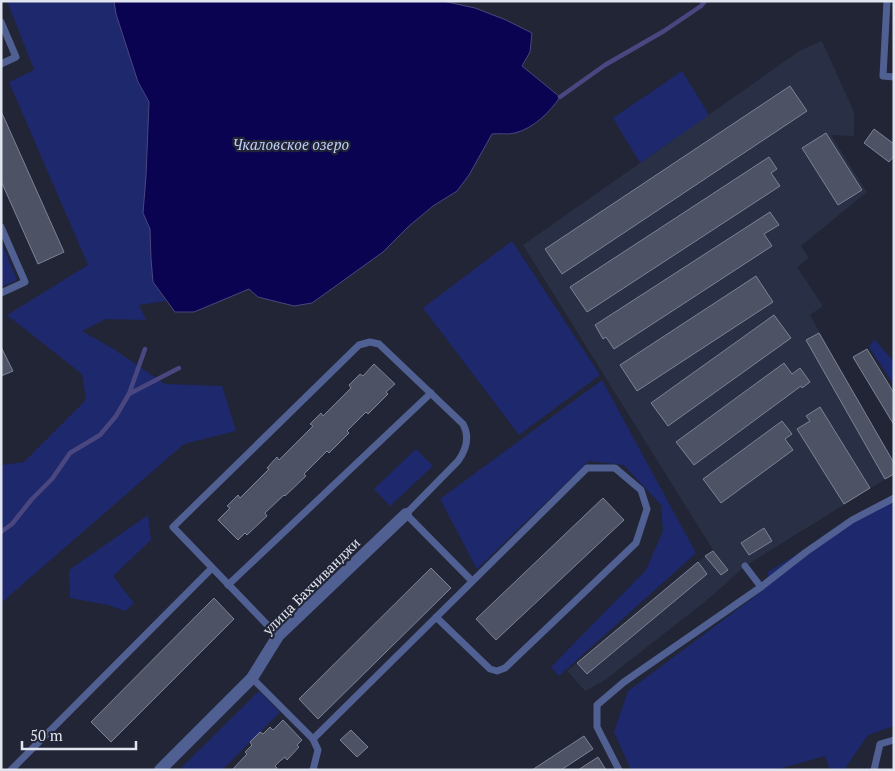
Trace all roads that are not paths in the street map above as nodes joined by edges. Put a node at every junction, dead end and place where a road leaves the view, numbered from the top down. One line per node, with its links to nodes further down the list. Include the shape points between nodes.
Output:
1 (887, 1): 4 (lane, via 883,76)
2 (1, 22): 3 (lane, via 16,57)
3 (1, 64)
4 (894, 77)
5 (1, 227): 6 (lane, via 25,282)
6 (1, 294)
7 (431, 393): 9 (lane, via 464,424 465,450); 11 (lane, via 379,344 358,345 173,527); 13 (lane)
8 (894, 498): 14 (lane, via 852,520)
9 (406, 514): 12 (lane); 16 (street, улица Бахчиванджи)
10 (745, 566): 14 (lane)
11 (212, 568): 13 (lane); 20 (lane)
12 (472, 582): 15 (lane); 15 (lane, via 587,468 616,468 641,490 647,509 636,543 505,668 497,671 490,668)
13 (228, 585): 16 (lane)
14 (761, 587): 23 (lane, via 624,682 598,705 597,727)
15 (436, 617): 18 (lane)
16 (278, 636): 17 (street, улица Бахчиванджи)
17 (252, 678): 18 (lane); 21 (street, улица Бахчиванджи)
18 (313, 739): 22 (lane, via 318,750)
19 (894, 740): 24 (lane, via 880,744)
20 (11, 770)
21 (160, 770)
22 (313, 770)
23 (619, 770)
24 (874, 770)

